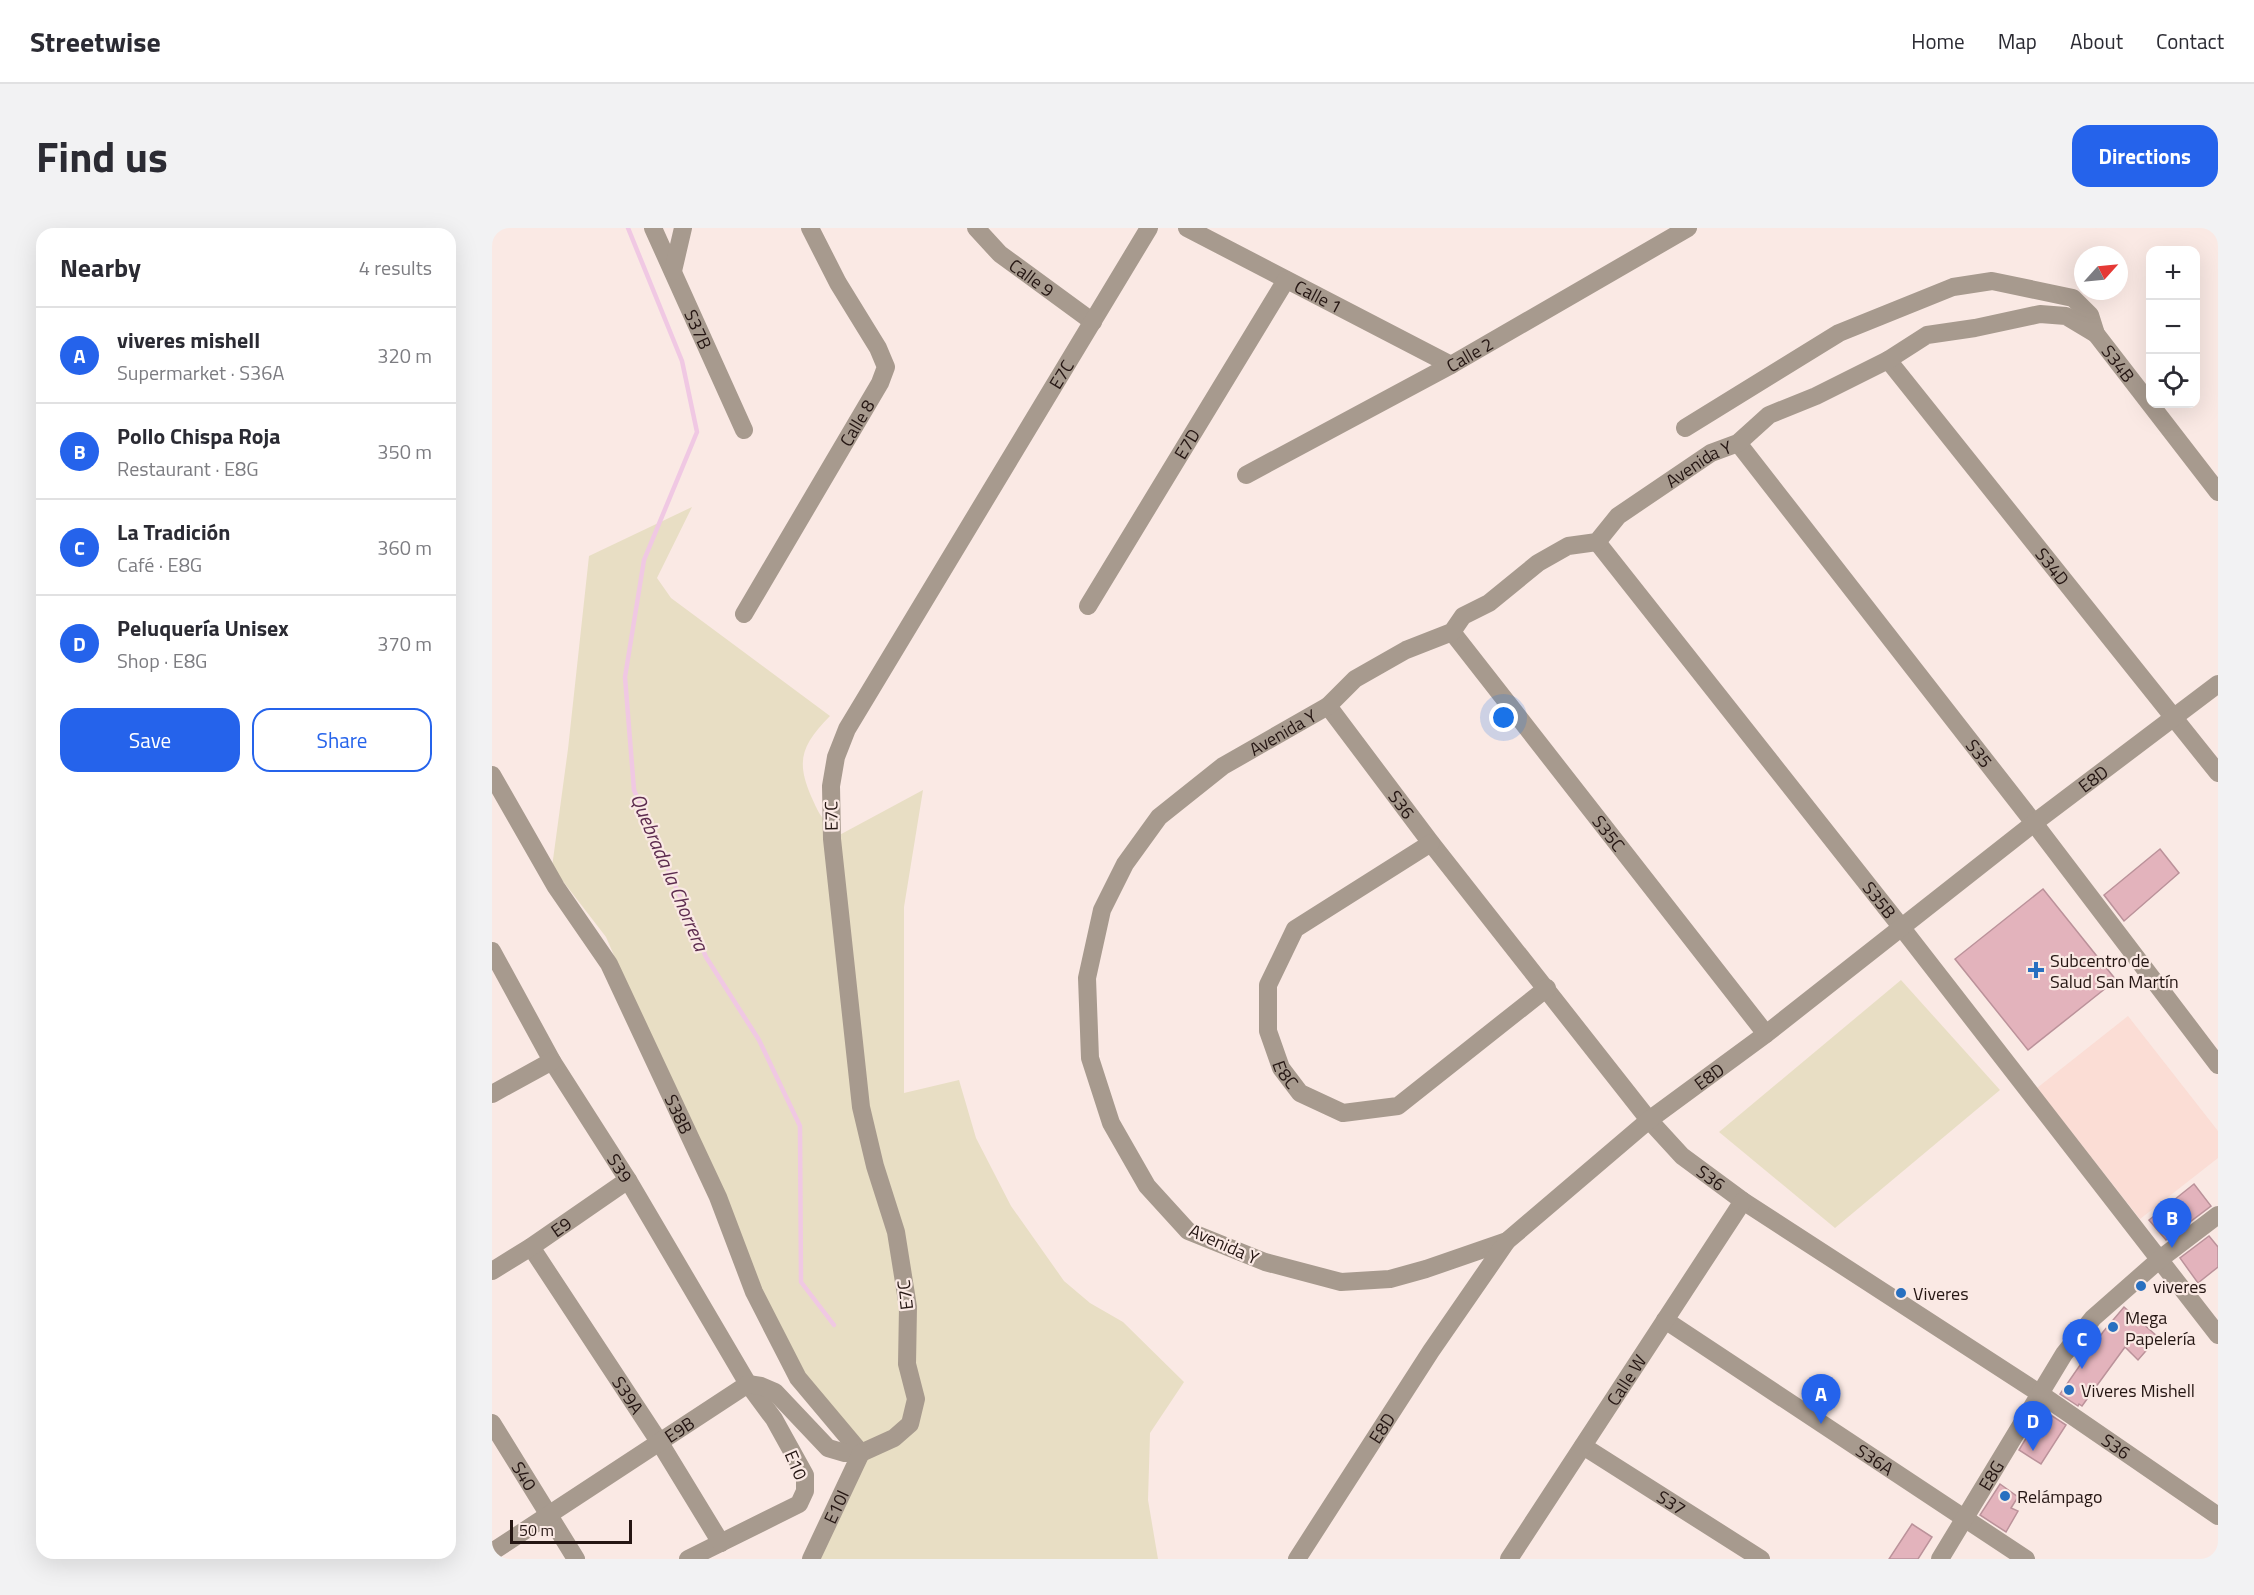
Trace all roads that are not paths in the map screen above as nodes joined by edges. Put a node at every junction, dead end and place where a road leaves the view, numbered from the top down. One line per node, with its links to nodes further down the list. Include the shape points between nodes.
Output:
1 (653, 228): 8 (street, S37B)
2 (683, 228): 8 (street)
3 (810, 228): 21 (street, Calle 8, via 886,367)
4 (976, 228): 10 (street, Calle 9, via 1000,255)
5 (1149, 228): 10 (street, E7C)
6 (1187, 228): 9 (street, Calle 1)
7 (1688, 228): 13 (street, Calle 2)
8 (673, 271): 15 (street, S37B)
9 (1286, 280): 13 (street, Calle 1); 20 (street, E7D)
10 (1093, 322): 52 (street, E7C, via 847,729 836,757 831,786 832,839 861,1107 896,1232 908,1307 907,1364 916,1399 910,1424 894,1438)
11 (2096, 334): 12 (street, Avenida Y, via 2066,316 2040,314 1927,335); 14 (street, S34B, via 2090,315 2073,298 1992,281 1953,287 1839,333); 18 (street, S34B)
12 (1888, 360): 16 (street, Avenida Y, via 1769,415); 25 (street, S34D)
13 (1451, 365): 17 (street, Calle 2)
14 (1685, 428)
15 (744, 430)
16 (1738, 443): 19 (street, Avenida Y, via 1711,453 1618,516); 28 (street, S35)
17 (1246, 475)
18 (2218, 492)
19 (1596, 542): 22 (street, Avenida Y, via 1568,546 1538,563 1489,603 1462,616); 30 (street, S35B)
20 (1088, 606)
21 (744, 614)
22 (1452, 632): 24 (street, Avenida Y, via 1406,650 1355,679); 33 (street, S35C)
23 (2218, 684): 25 (street, E8D)
24 (1328, 706): 29 (street, S36); 41 (street, Avenida Y, via 1223,766 1159,817 1125,864 1102,910 1088,978 1090,1058 1111,1123 1147,1186 1188,1231 1265,1262 1341,1282 1390,1279)
25 (2175, 717): 26 (street, S34D); 28 (street, E8D)
26 (2218, 773)
27 (492, 776): 52 (street, S38B, via 556,887 609,964 718,1197 754,1292 798,1378)
28 (2034, 824): 30 (street, E8D); 35 (street, S35)
29 (1431, 843): 32 (street, S36); 32 (street, E8C, via 1295,929 1268,985 1268,1031 1281,1068 1300,1093 1343,1113 1398,1106)
30 (1902, 928): 33 (street, E8D); 43 (street, S35B)
31 (492, 951): 34 (street, S39)
32 (1547, 988): 37 (street, S36)
33 (1766, 1034): 37 (street, E8D)
34 (552, 1060): 36 (street); 38 (street, S39)
35 (2218, 1065)
36 (492, 1094)
37 (1649, 1120): 39 (street, S36, via 1682,1156); 41 (street, E8D)
38 (628, 1180): 42 (street, E9); 47 (street, S39)
39 (1743, 1201): 45 (street, Calle W); 48 (street, S36)
40 (2218, 1215): 43 (street, E8G)
41 (1507, 1241): 61 (street, E8D)
42 (531, 1247): 44 (street, E9); 50 (street, S39A)
43 (2160, 1259): 46 (street, S35B); 48 (street, E8G, via 2093,1318)
44 (492, 1271)
45 (1665, 1320): 51 (street, Calle W); 55 (street, S36A)
46 (2218, 1335)
47 (748, 1384): 50 (street, E9B); 52 (street, via 775,1392 828,1448); 56 (street, E10, via 774,1419 805,1475 805,1491 799,1503)
48 (2039, 1394): 54 (street, S36); 55 (street, E8G)
49 (492, 1423): 53 (street, S40)
50 (660, 1443): 53 (street, E9B); 56 (street, S39A)
51 (1582, 1446): 62 (street, Calle W); 63 (street, S37)
52 (861, 1453): 60 (street, E10I)
53 (549, 1514): 57 (street, E9B); 58 (street, S40)
54 (2218, 1516)
55 (1966, 1519): 64 (street, E8G); 65 (street, S36A)
56 (721, 1543): 59 (street, E10)
57 (492, 1552)
58 (576, 1559)
59 (687, 1559)
60 (811, 1559)
61 (1298, 1559)
62 (1509, 1559)
63 (1761, 1559)
64 (1940, 1559)
65 (2026, 1559)

